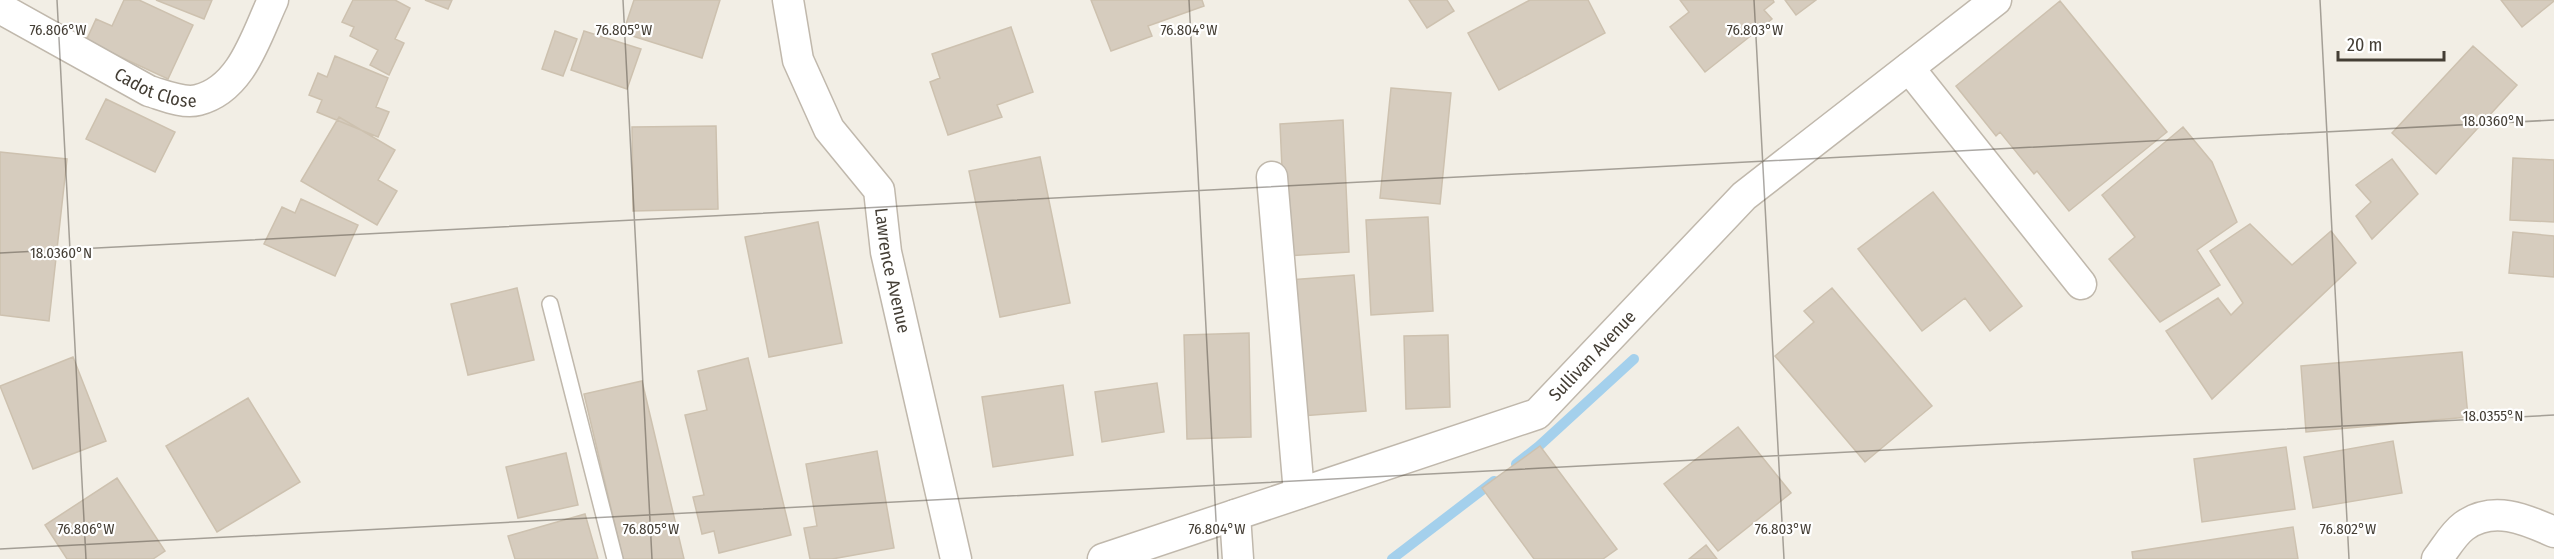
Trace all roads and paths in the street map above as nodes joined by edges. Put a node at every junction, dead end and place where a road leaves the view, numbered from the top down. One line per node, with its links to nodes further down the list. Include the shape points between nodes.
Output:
1 (273, 0): 4 (street, Cadot Close, via 241,70 220,89 198,100 149,91)
2 (788, 0): 13 (street, Lawrence Avenue, via 798,60 829,129 879,190 886,252)
3 (1996, 0): 5 (street, Sullivan Avenue)
4 (0, 8)
5 (1909, 68): 7 (street); 9 (street, Sullivan Avenue, via 1744,196 1537,414)
6 (1272, 177): 9 (street)
7 (2081, 284)
8 (550, 304): 12 (lane)
9 (1299, 493): 10 (street, Sullivan Avenue)
10 (1235, 515): 14 (street, Sullivan Avenue); 15 (street)
11 (2554, 532): 16 (street, via 2510,514 2482,516 2463,526)
12 (615, 559)
13 (956, 559)
14 (1103, 559)
15 (1238, 559)
16 (2437, 559)

